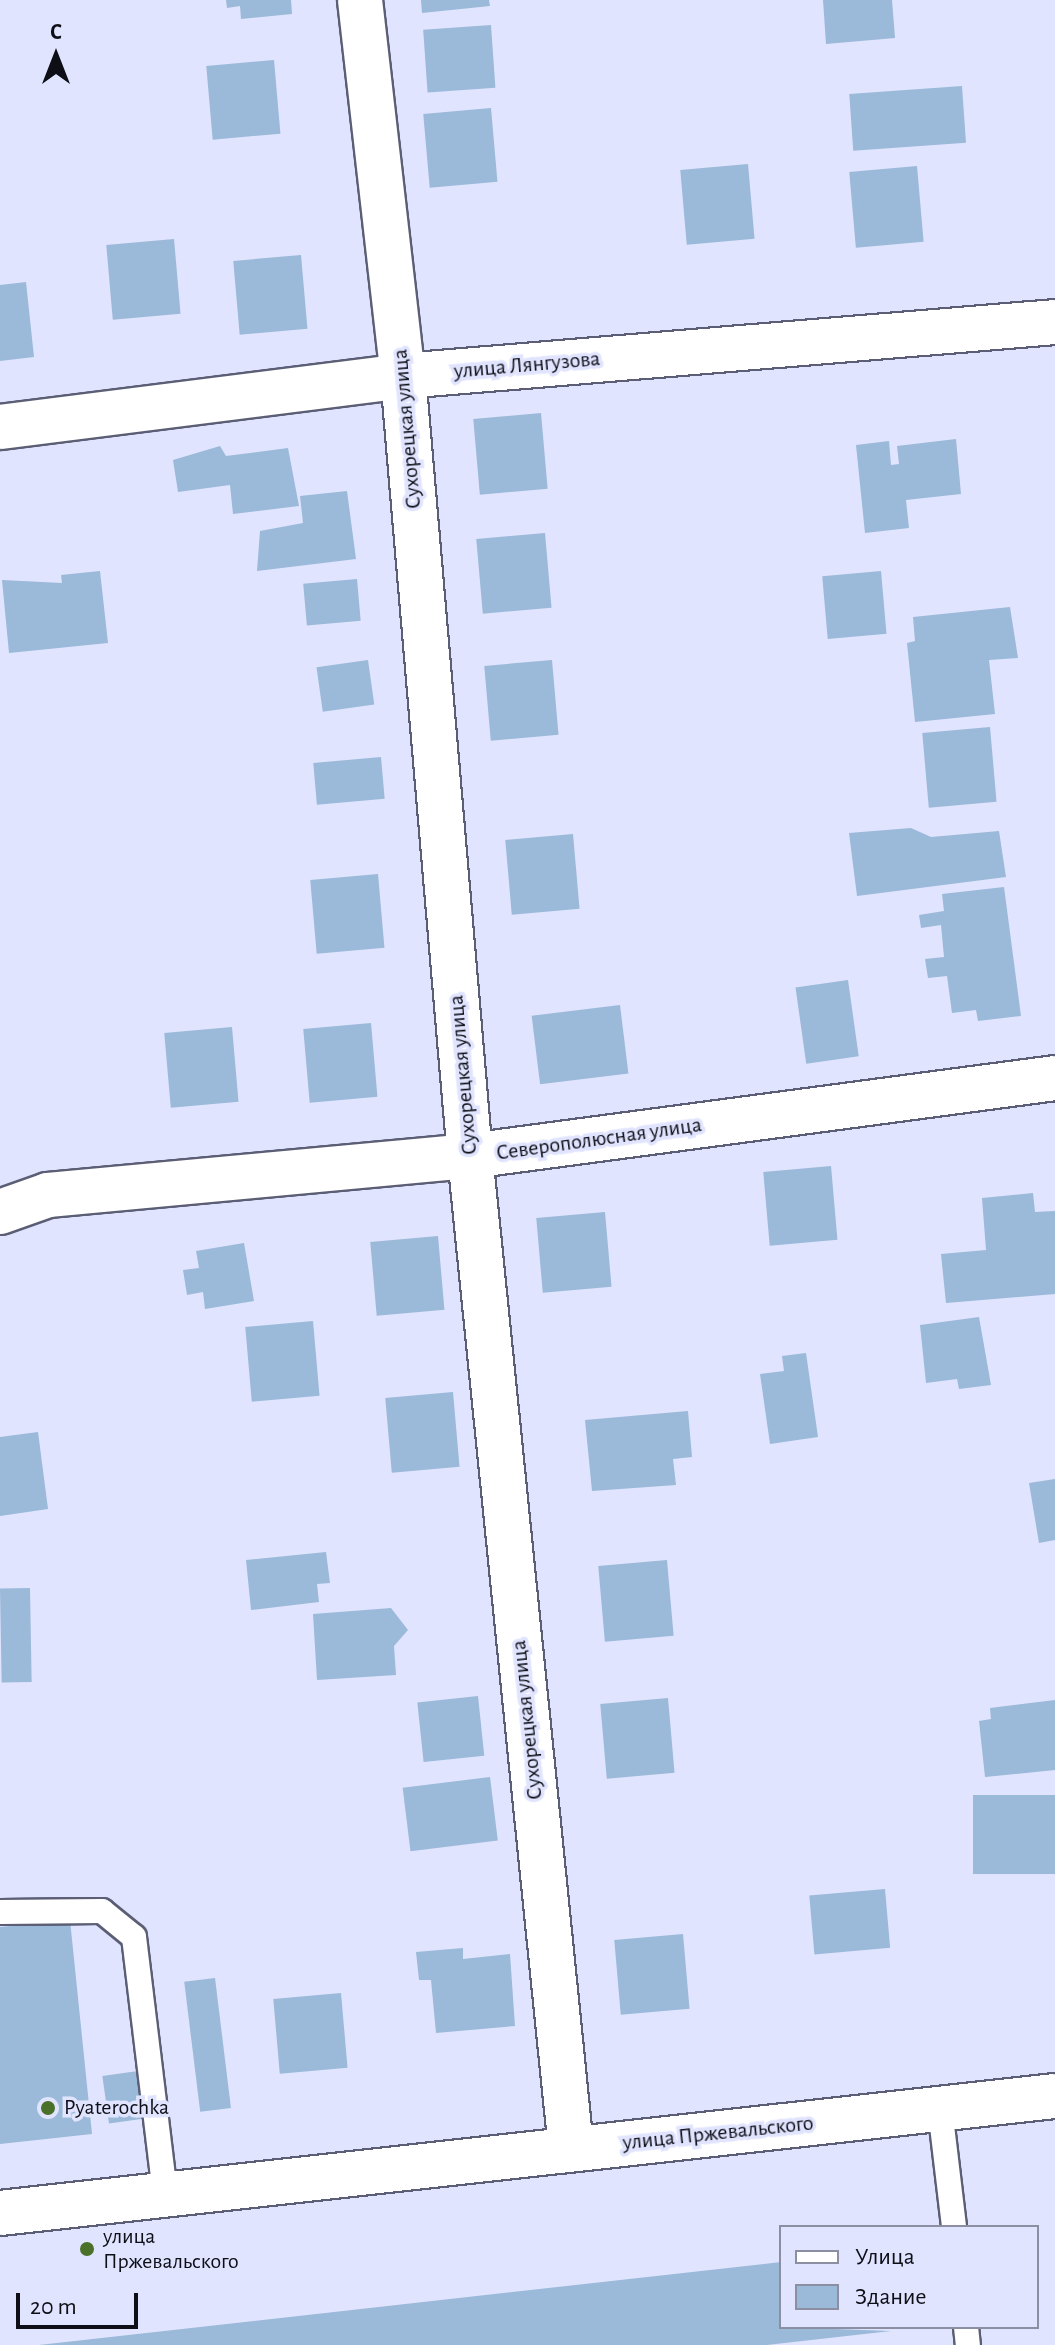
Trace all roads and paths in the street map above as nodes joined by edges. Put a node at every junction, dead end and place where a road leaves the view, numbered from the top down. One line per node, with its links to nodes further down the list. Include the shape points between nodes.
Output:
1 (360, 0): 3 (street, Сухорецкая улица)
2 (1055, 322): 3 (street, улица Лянгузова)
3 (403, 376): 4 (street, улица Лянгузова); 6 (street, Сухорецкая улица)
4 (0, 427)
5 (1055, 1078): 6 (street, Северополюсная улица)
6 (470, 1156): 7 (street, Северополюсная улица, via 48,1195); 11 (street, Сухорецкая улица)
7 (0, 1212)
8 (0, 1912): 12 (lane, via 102,1911 134,1937)
9 (1055, 2096): 10 (street, улица Пржевальского)
10 (940, 2109): 11 (street, улица Пржевальского); 14 (lane)
11 (571, 2149): 12 (street, улица Пржевальского)
12 (165, 2195): 13 (street, улица Пржевальского)
13 (0, 2213)
14 (954, 2225)

